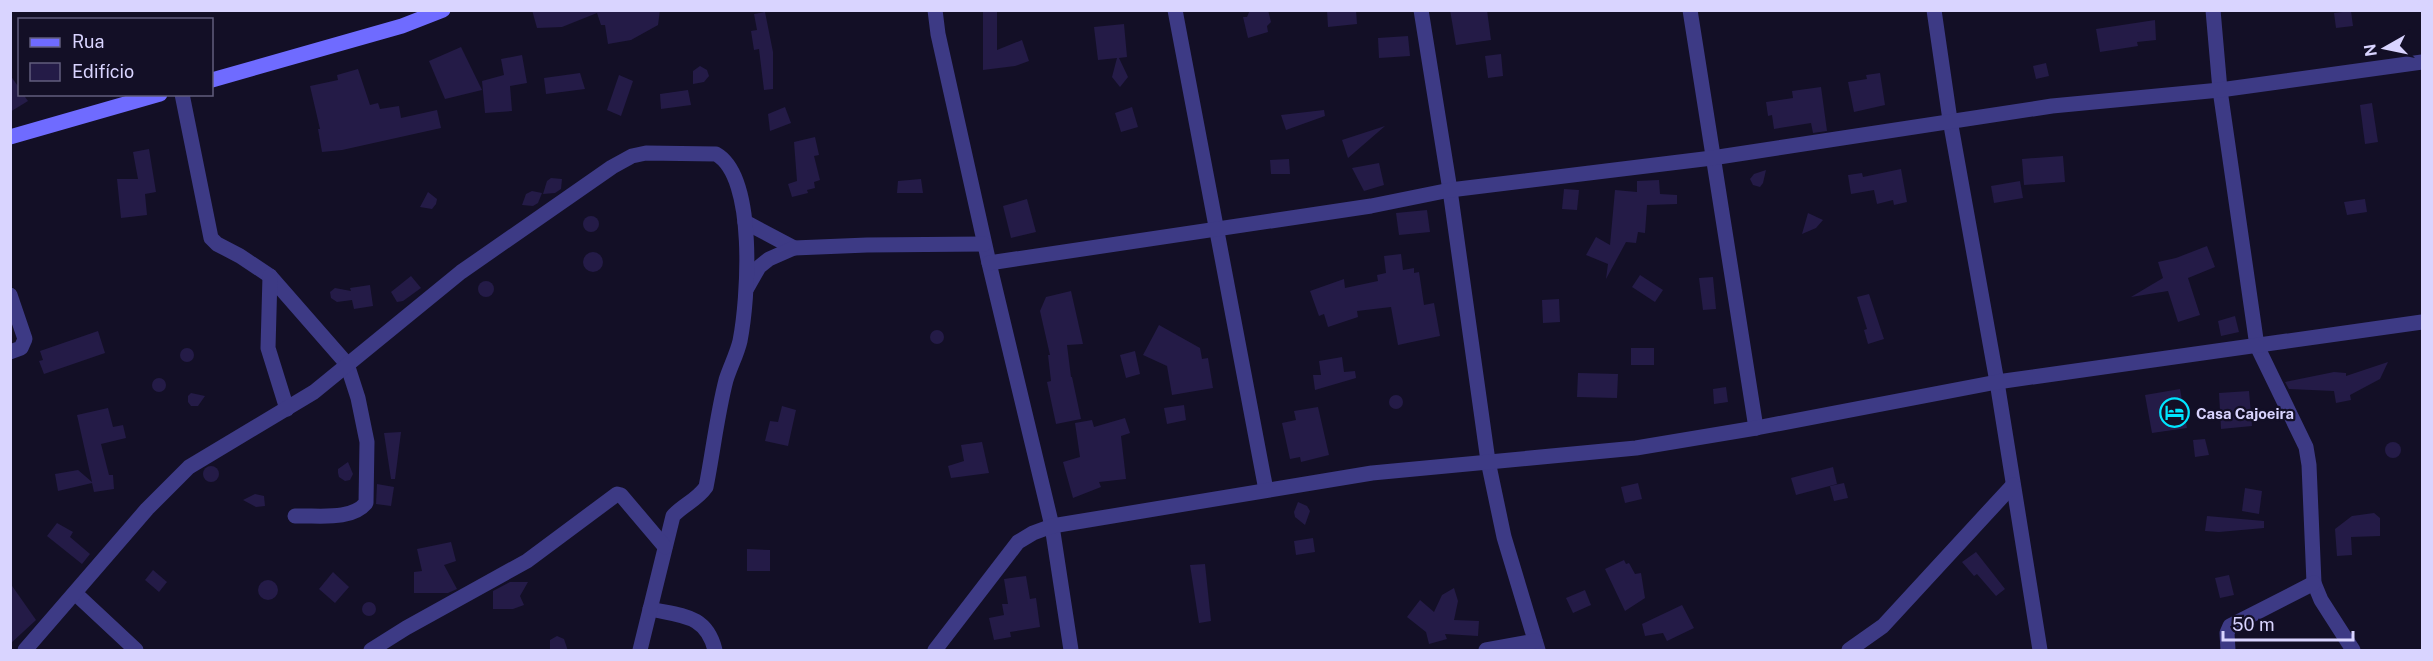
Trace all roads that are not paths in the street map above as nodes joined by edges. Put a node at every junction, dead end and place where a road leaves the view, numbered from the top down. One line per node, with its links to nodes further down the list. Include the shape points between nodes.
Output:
1 (443, 10): 9 (main road, via 402,26)
2 (935, 10): 19 (street)
3 (1175, 10): 18 (street)
4 (1420, 10): 16 (street)
5 (1690, 10): 15 (street)
6 (1934, 10): 13 (street)
7 (2213, 10): 10 (street)
8 (2422, 62): 10 (street)
9 (213, 80)
10 (2220, 90): 13 (street); 26 (street)
11 (153, 96): 14 (main road)
12 (182, 96): 22 (street, via 212,238)
13 (1950, 120): 15 (street); 29 (street)
14 (11, 136)
15 (1712, 158): 16 (street); 31 (street)
16 (1450, 190): 18 (street, via 1371,206); 32 (street)
17 (745, 222): 20 (street); 23 (street); 28 (street, via 742,199 723,158 716,154 632,156 461,272)
18 (1217, 227): 21 (street); 34 (street)
19 (984, 244): 20 (street); 21 (street)
20 (794, 248): 23 (street, via 759,267)
21 (988, 263): 36 (street)
22 (270, 276): 28 (street); 30 (street, via 268,348)
23 (747, 288): 37 (street, via 740,342 726,379 706,487 673,516)
24 (10, 295): 27 (street, via 25,339 21,348)
25 (2422, 322): 26 (street)
26 (2257, 346): 29 (street); 38 (street, via 2306,447)
27 (10, 352)
28 (347, 364): 30 (street); 35 (street, via 367,442 366,503 350,514)
29 (1996, 382): 31 (street); 33 (street)
30 (287, 409): 39 (street, via 189,467 147,509)
31 (1756, 428): 32 (street, via 1636,447)
32 (1488, 461): 34 (street); 42 (street, via 1504,537)
33 (2013, 485): 51 (street, via 1883,626); 52 (street)
34 (1266, 489): 36 (street)
35 (295, 516)
36 (1052, 526): 48 (street, via 1018,542); 49 (street)
37 (665, 547): 40 (street); 45 (street, via 621,495 613,495 528,561)
38 (2314, 583): 53 (street, via 2230,626); 54 (street)
39 (76, 594): 41 (street); 44 (street)
40 (650, 609): 46 (street); 47 (street, via 692,618 703,625)
41 (39, 644): 43 (street)
42 (1536, 646): 50 (street)
43 (26, 651)
44 (136, 651)
45 (371, 651)
46 (640, 651)
47 (715, 651)
48 (935, 651)
49 (1071, 651)
50 (1486, 651)
51 (1849, 651)
52 (2040, 651)
53 (2228, 651)
54 (2354, 651)

